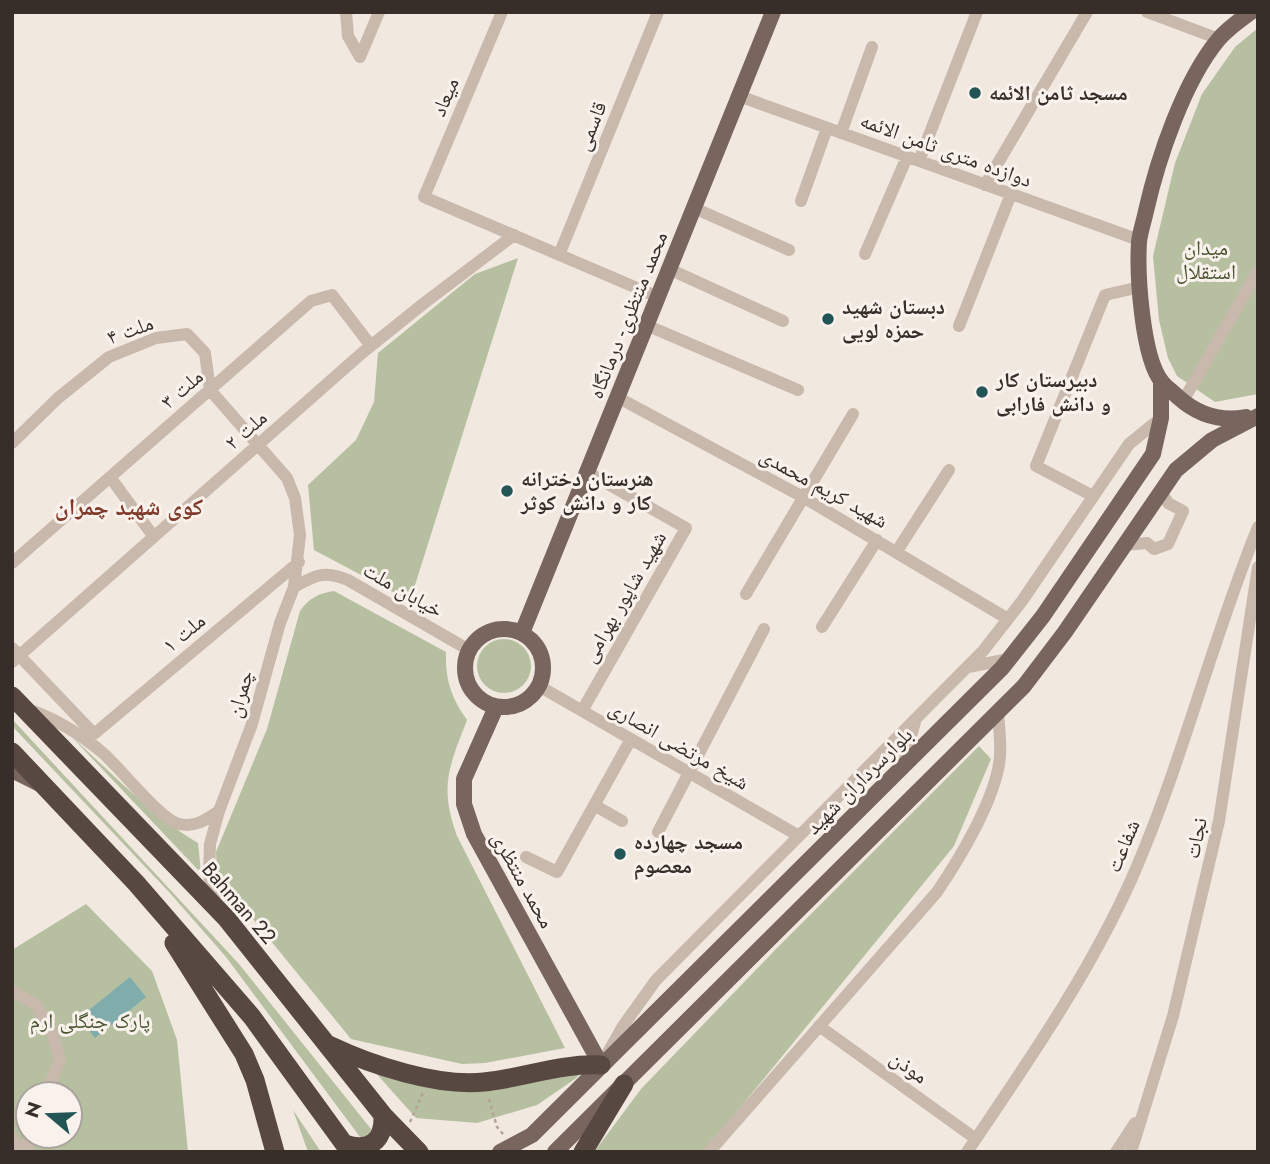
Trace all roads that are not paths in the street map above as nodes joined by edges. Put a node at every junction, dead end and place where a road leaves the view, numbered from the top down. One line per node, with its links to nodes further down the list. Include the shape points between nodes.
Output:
1 (346, 12): 2 (street, via 348,36 360,57)
2 (379, 12)
3 (502, 12): 20 (street, میعاد, via 424,197)
4 (658, 12): 24 (street, قاسمی)
5 (773, 12): 12 (main road, محمد منتظری- درمانگاه)
6 (977, 12): 15 (street)
7 (1087, 12): 16 (street)
8 (1147, 12): 10 (street)
9 (1244, 15): 10 (main road)
10 (1219, 39): 21 (main road, via 1180,109 1152,184)
11 (872, 47): 14 (street)
12 (739, 96): 13 (street, دوازده متری ثامن الائمه); 19 (main road, محمد منتظری- درمانگاه)
13 (827, 128): 14 (street, دوازده متری ثامن الائمه); 18 (street)
14 (841, 133): 15 (street, دوازده متری ثامن الائمه)
15 (913, 159): 16 (street, دوازده متری ثامن الائمه); 23 (street)
16 (985, 185): 17 (street, دوازده متری ثامن الائمه)
17 (1011, 194): 21 (street, دوازده متری ثامن الائمه); 31 (street)
18 (801, 201)
19 (694, 208): 22 (street); 25 (main road, محمد منتظری- درمانگاه)
20 (514, 236): 24 (street); 32 (street, ملت ۲)
21 (1139, 240): 27 (main road)
22 (789, 250)
23 (865, 254)
24 (559, 255): 28 (street)
25 (669, 269): 28 (main road, محمد منتظری- درمانگاه); 29 (street)
26 (1258, 271): 37 (street)
27 (1140, 286): 33 (main road, via 1150,355); 47 (street, via 1105,295 1037,466)
28 (658, 297): 30 (main road, محمد منتظری- درمانگاه)
29 (783, 321)
30 (646, 325): 35 (street); 36 (main road, محمد منتظری- درمانگاه)
31 (959, 326)
32 (371, 346): 34 (street, ملت ۳, via 332,295 311,301); 42 (street, ملت ۲)
33 (1161, 381): 37 (main road); 40 (main road, بلوارسرداران شهید)
34 (210, 390): 41 (street, ملت ۴, via 205,353 187,334 156,338 109,357); 42 (street); 45 (street, ملت ۳)
35 (798, 390)
36 (617, 397): 44 (main road, محمد منتظری- درمانگاه); 48 (street, شهید کریم محمدی)
37 (1183, 401): 39 (main road, via 1204,415 1232,420)
38 (853, 414): 48 (street)
39 (1258, 415): 46 (main road, via 1212,440 1176,470)
40 (1161, 418): 47 (street, via 1129,444); 65 (main road, بلوارسرداران شهید, via 1153,454)
41 (12, 443)
42 (258, 445): 50 (street, ملت ۲); 54 (street, via 287,478 295,498)
43 (949, 470): 53 (street)
44 (587, 472): 62 (main road, محمد منتظری- درمانگاه); 70 (street, شهید شاپور بهرامی, via 685,528)
45 (110, 477): 50 (street); 55 (street, ملت ۳)
46 (1161, 492): 52 (main road); 52 (street, via 1168,503 1183,511 1168,544 1154,549 1147,543)
47 (1093, 496): 59 (street)
48 (803, 497): 51 (street, شهید کریم محمدی); 58 (street)
49 (1258, 527): 97 (street, شفاعت, via 1233,588 1159,811 1131,878 1090,963)
50 (154, 537): 64 (street, ملت ۲)
51 (877, 540): 53 (street, شهید کریم محمدی); 60 (street)
52 (1125, 545): 71 (main road, via 1024,686)
53 (897, 551): 59 (street, شهید کریم محمدی)
54 (299, 562): 57 (street); 64 (street, ملت ۱, via 94,734)
55 (12, 563)
56 (1258, 567): 93 (street, نجات, via 1219,821 1180,989)
57 (294, 587): 63 (street, خیابان ملت, via 316,575 334,574); 80 (street, چمران, via 252,724)
58 (746, 594)
59 (1008, 619): 66 (street)
60 (822, 627)
61 (764, 629): 77 (street)
62 (522, 633): 63 (main road, via 492,631); 67 (main road, via 542,656)
63 (469, 650): 69 (main road, via 466,681 478,698)
64 (15, 655)
65 (1009, 659): 66 (street); 75 (main road, بلوارسرداران شهید)
66 (968, 667): 72 (street)
67 (539, 686): 69 (main road, via 516,706); 70 (street, شیخ مرتضی انصاری)
68 (18, 702): 80 (street, via 78,732 177,824 203,821); 86 (highway, Bahman 22)
69 (496, 707): 90 (main road, محمد منتظری, via 464,779 464,804 474,834)
70 (582, 711): 73 (street, شیخ مرتضی انصاری)
71 (998, 712): 88 (street, via 1000,757 965,849 937,892); 92 (main road)
72 (916, 718): 75 (street); 83 (street)
73 (631, 739): 77 (street, شیخ مرتضی انصاری); 79 (street)
74 (12, 752): 78 (highway)
75 (902, 769): 90 (main road, بلوارسرداران شهید)
76 (12, 770): 78 (main road)
77 (689, 773): 82 (street); 83 (street, شیخ مرتضی انصاری)
78 (50, 790): 85 (highway)
79 (594, 805): 81 (street); 84 (street, via 557,872)
80 (219, 811): 86 (street, چمران, via 208,859)
81 (622, 821)
82 (658, 832)
83 (799, 836): 90 (street, via 656,980)
84 (526, 857)
85 (136, 883): 98 (highway, via 252,1017); 101 (highway, via 244,1054)
86 (217, 909): 89 (highway, Bahman 22)
87 (12, 991): 91 (street, via 35,1004 51,1030 60,1060)
88 (819, 1026): 97 (street, موذن); 106 (street)
89 (325, 1043): 90 (highway, via 363,1060 460,1082); 94 (highway, Bahman 22)
90 (601, 1065): 95 (main road, بلوارسرداران شهید)
91 (52, 1080)
92 (624, 1084): 104 (main road); 105 (highway)
93 (1144, 1111): 108 (street, نجات); 109 (street, نجات)
94 (383, 1115): 98 (highway, via 378,1138 369,1146); 102 (highway, Bahman 22)
95 (532, 1135): 99 (main road, بلوارسرداران شهید); 103 (main road, via 537,1146)
96 (12, 1137): 100 (street)
97 (975, 1139): 107 (street, شفاعت)
98 (347, 1148)
99 (506, 1149)
100 (24, 1152)
101 (275, 1152)
102 (419, 1152)
103 (548, 1152)
104 (555, 1152)
105 (583, 1152)
106 (709, 1152)
107 (967, 1152)
108 (1115, 1152)
109 (1131, 1152)

